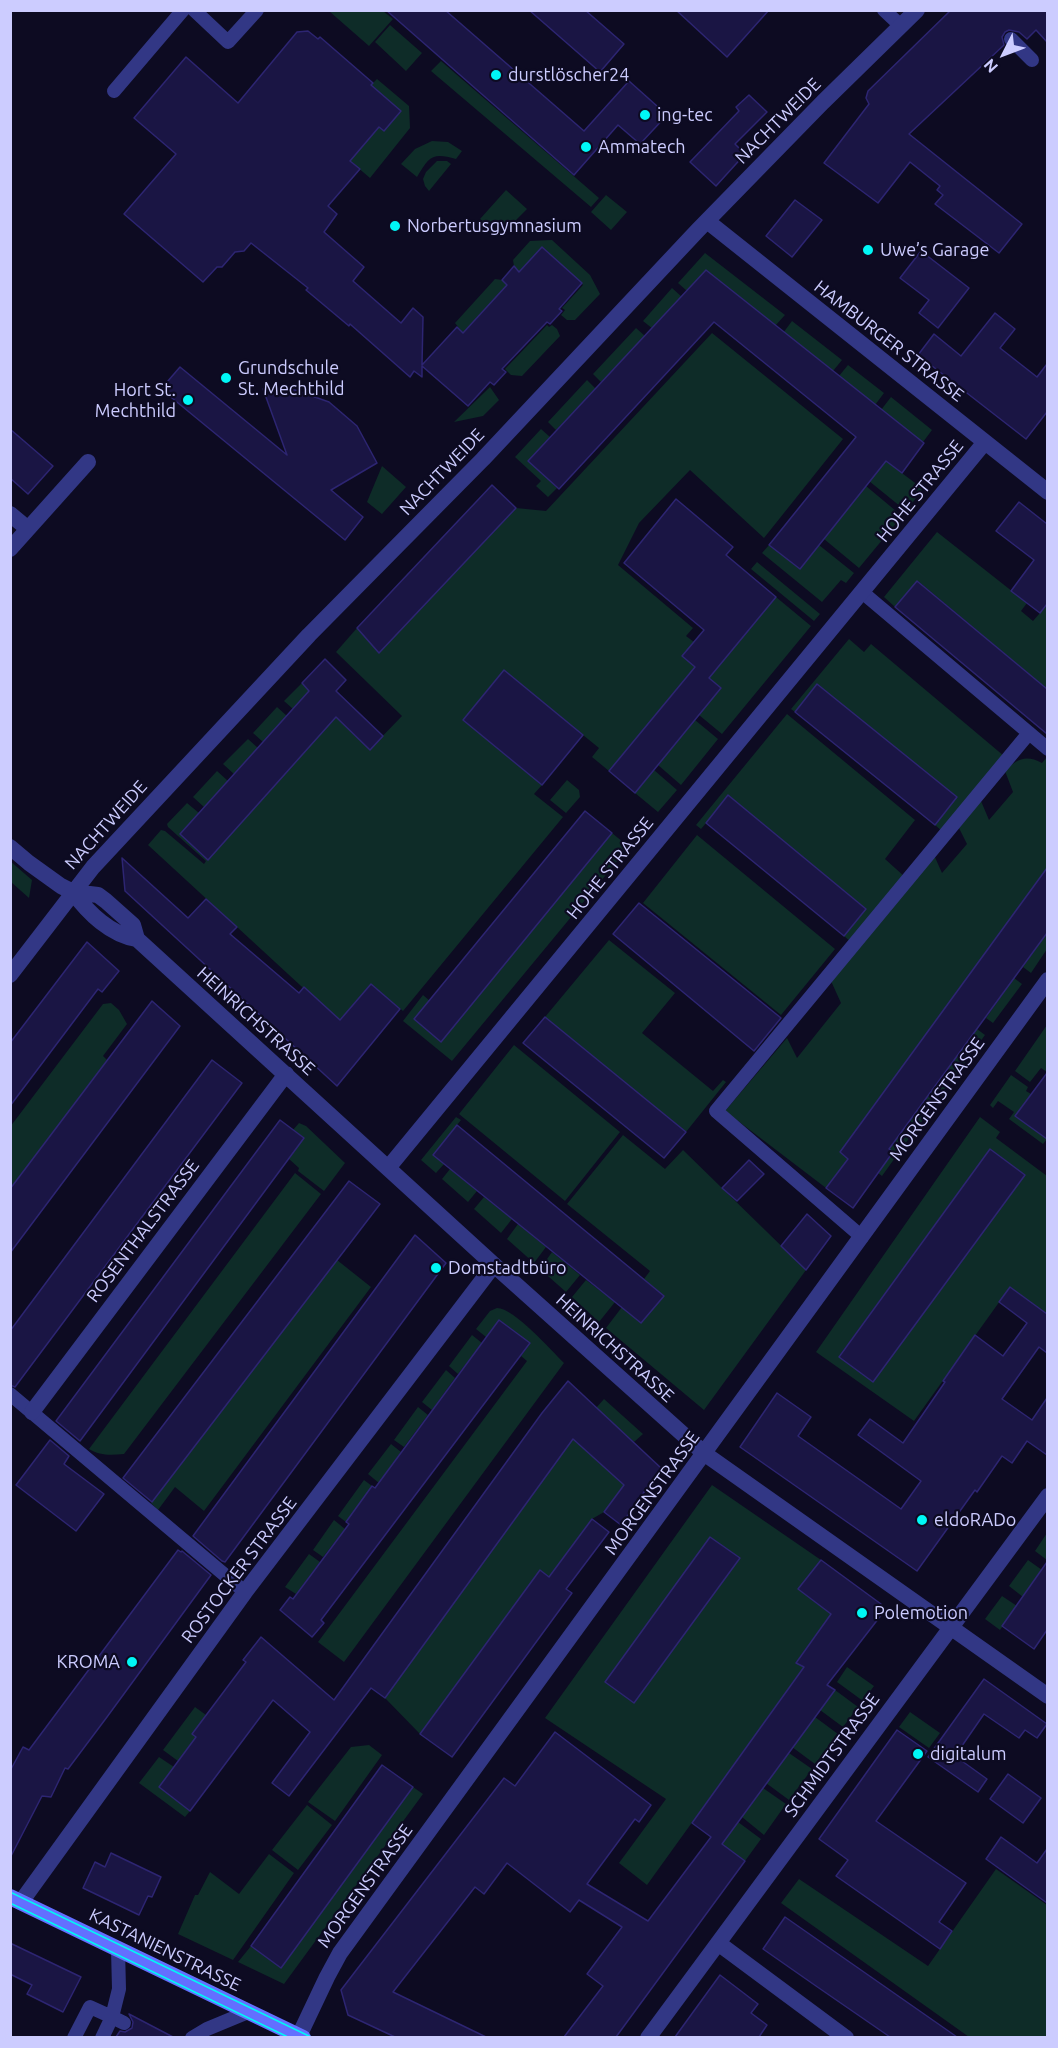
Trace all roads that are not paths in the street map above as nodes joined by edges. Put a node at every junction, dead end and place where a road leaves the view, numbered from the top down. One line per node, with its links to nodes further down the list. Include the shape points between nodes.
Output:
1 (183, 10): 9 (lane)
2 (194, 10): 3 (lane, via 228,42)
3 (257, 10)
4 (884, 10): 6 (lane)
5 (917, 10): 6 (street, NACHTWEIDE)
6 (901, 26): 10 (street, NACHTWEIDE)
7 (1011, 39): 8 (lane)
8 (1032, 60)
9 (114, 91)
10 (706, 221): 11 (street, HAMBURGER STRASSE); 21 (street, NACHTWEIDE, via 483,459 336,607 121,835)
11 (985, 442): 13 (street, HAMBURGER STRASSE); 17 (street, HOHE STRASSE)
12 (88, 462): 15 (street)
13 (1047, 492)
14 (10, 514): 15 (street)
15 (28, 529): 16 (street)
16 (10, 549)
17 (862, 592): 18 (lane); 25 (street, HOHE STRASSE)
18 (1029, 733): 19 (lane); 26 (lane, via 716,1111)
19 (1047, 749)
20 (10, 847): 21 (street, HEINRICHSTRASSE)
21 (73, 892): 22 (street, NACHTWEIDE); 24 (street, HEINRICHSTRASSE, via 98,895 133,925 137,939)
22 (10, 975)
23 (1047, 980): 26 (street, MORGENSTRASSE)
24 (286, 1074): 25 (street, HEINRICHSTRASSE); 29 (street, ROSENTHALSTRASSE)
25 (388, 1168): 27 (street, HEINRICHSTRASSE)
26 (862, 1237): 30 (street, MORGENSTRASSE)
27 (494, 1265): 30 (street, HEINRICHSTRASSE); 32 (street, ROSTOCKER STRASSE)
28 (10, 1394): 29 (lane)
29 (32, 1412): 32 (lane)
30 (705, 1454): 33 (street, HEINRICHSTRASSE); 43 (street, MORGENSTRASSE, via 340,1953)
31 (1047, 1496): 33 (street, SCHMIDTSTRASSE)
32 (245, 1592): 35 (street, ROSTOCKER STRASSE)
33 (951, 1627): 34 (street, HEINRICHSTRASSE); 36 (street, SCHMIDTSTRASSE)
34 (1047, 1696)
35 (16, 1900): 37 (main road, KASTANIENSTRASSE)
36 (718, 1943): 44 (street, SCHMIDTSTRASSE); 45 (street)
37 (118, 1949): 38 (main road, KASTANIENSTRASSE); 39 (lane)
38 (248, 2012): 42 (lane); 43 (main road, KASTANIENSTRASSE)
39 (118, 2020): 40 (lane, via 90,2007); 41 (lane)
40 (74, 2037)
41 (102, 2037)
42 (192, 2037)
43 (301, 2037)
44 (648, 2037)
45 (846, 2037)

